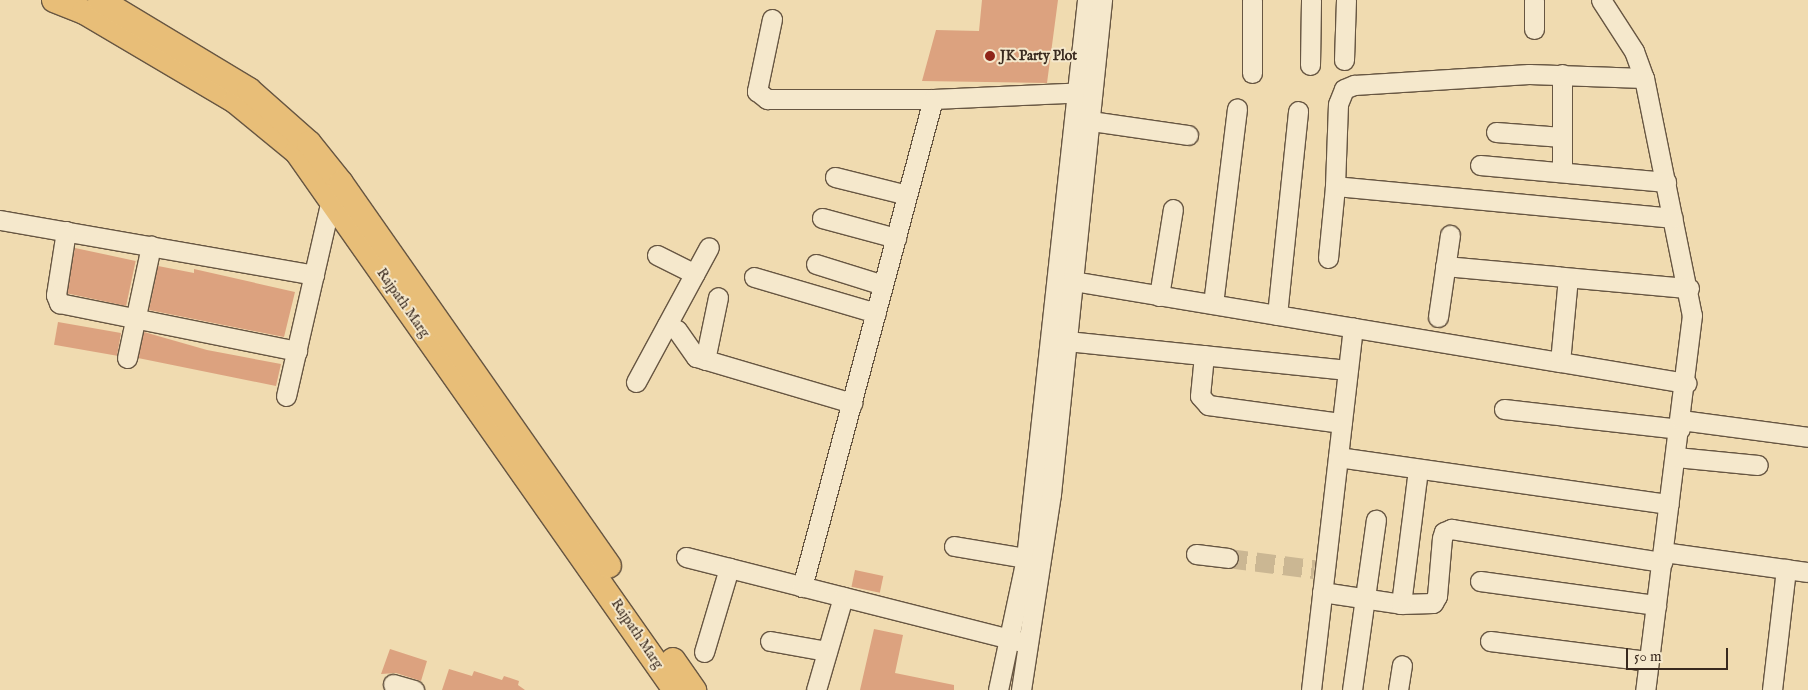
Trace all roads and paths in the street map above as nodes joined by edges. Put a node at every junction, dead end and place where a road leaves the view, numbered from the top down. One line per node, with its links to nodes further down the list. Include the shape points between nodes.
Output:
1 (54, 0): 31 (main road, Rajpath Marg, via 84,12 235,101 297,152)
2 (100, 0): 109 (main road, Rajpath Marg, via 249,90 309,143 353,200)
3 (1088, 0): 17 (street)
4 (1102, 0): 17 (street)
5 (1252, 0): 14 (street)
6 (1311, 0): 13 (street)
7 (1346, 0): 12 (street)
8 (1534, 0): 11 (street)
9 (1601, 0): 16 (street, via 1634,51)
10 (772, 19): 18 (street, via 757,91 761,97)
11 (1534, 29)
12 (1344, 60)
13 (1310, 65)
14 (1252, 73)
15 (1562, 74): 16 (street); 24 (street); 29 (street, via 1364,85 1344,89 1338,104)
16 (1644, 78): 28 (street)
17 (1086, 92): 18 (street); 21 (street); 49 (street)
18 (933, 98): 30 (street)
19 (1237, 108): 54 (street)
20 (1298, 111): 56 (street)
21 (1091, 121): 23 (street); 49 (street)
22 (1496, 132): 24 (street)
23 (1188, 135)
24 (1562, 137): 26 (street)
25 (1480, 165): 26 (street)
26 (1562, 172): 28 (street)
27 (835, 177): 30 (street)
28 (1666, 182): 34 (street)
29 (1335, 186): 34 (street); 42 (street)
30 (907, 195): 38 (street)
31 (331, 200): 46 (street); 108 (main road, Rajpath Marg)
32 (1173, 209): 52 (street)
33 (822, 218): 38 (street)
34 (1672, 218): 51 (street)
35 (0, 220): 36 (street)
36 (66, 231): 39 (street); 58 (street, via 56,295 59,303)
37 (1450, 235): 44 (street)
38 (896, 238): 50 (street)
39 (151, 246): 46 (street); 58 (street)
40 (709, 247): 45 (street)
41 (657, 255): 45 (street)
42 (1328, 258)
43 (816, 264): 50 (street)
44 (1445, 266): 48 (street); 57 (street)
45 (695, 274): 59 (street)
46 (314, 275): 62 (street)
47 (754, 277): 55 (street)
48 (1568, 278): 51 (street); 66 (street)
49 (1065, 280): 52 (street); 61 (street); 86 (street)
50 (883, 284): 55 (street)
51 (1689, 288): 69 (street, via 1692,315)
52 (1159, 296): 54 (street)
53 (718, 297): 65 (street)
54 (1213, 304): 56 (street)
55 (876, 313): 71 (street)
56 (1277, 315): 60 (street)
57 (1438, 317)
58 (135, 321): 62 (street); 64 (street)
59 (667, 325): 65 (street, via 677,330 696,357); 68 (street)
60 (1353, 327): 66 (street); 67 (street)
61 (1067, 341): 63 (street); 101 (street)
62 (296, 351): 70 (street)
63 (1204, 355): 67 (street); 73 (street, via 1200,396 1208,405)
64 (126, 358)
65 (705, 360): 71 (street)
66 (1560, 362): 69 (street)
67 (1348, 370): 73 (street)
68 (636, 382)
69 (1686, 382): 74 (street)
70 (286, 396)
71 (852, 403): 92 (street)
72 (1504, 409): 74 (street)
73 (1342, 423): 76 (street)
74 (1680, 425): 75 (street); 77 (street)
75 (1808, 437)
76 (1338, 457): 79 (street); 93 (street, via 1319,570)
77 (1676, 457): 78 (street); 80 (street)
78 (1758, 465)
79 (1418, 469): 80 (street); 96 (street)
80 (1669, 504): 85 (street)
81 (1376, 520): 95 (street)
82 (954, 546): 86 (street)
83 (1196, 554): 87 (street)
84 (686, 557): 88 (street)
85 (1663, 557): 89 (street); 96 (street, via 1451,530 1444,532 1442,538 1437,596 1433,603); 97 (street)
86 (1026, 558): 98 (street)
87 (1228, 558)
88 (729, 568): 92 (street); 103 (street)
89 (1786, 569): 90 (street); 117 (street)
90 (1808, 572)
91 (1480, 581): 97 (street)
92 (802, 587): 94 (street)
93 (1322, 592): 95 (street); 113 (street)
94 (843, 597): 98 (street); 102 (street)
95 (1366, 600): 96 (street); 114 (street)
96 (1401, 604)
97 (1656, 605): 104 (street)
98 (1009, 640): 101 (street); 111 (street)
99 (770, 641): 102 (street)
100 (1490, 641): 104 (street)
101 (1031, 644): 112 (street)
102 (827, 651): 110 (street)
103 (704, 652)
104 (1649, 661): 116 (street)
105 (1402, 665): 115 (street)
106 (393, 684): 107 (street)
107 (414, 690)
108 (675, 690)
109 (694, 690)
110 (816, 690)
111 (998, 690)
112 (1021, 690)
113 (1311, 690)
114 (1352, 690)
115 (1398, 690)
116 (1645, 690)
117 (1772, 690)

